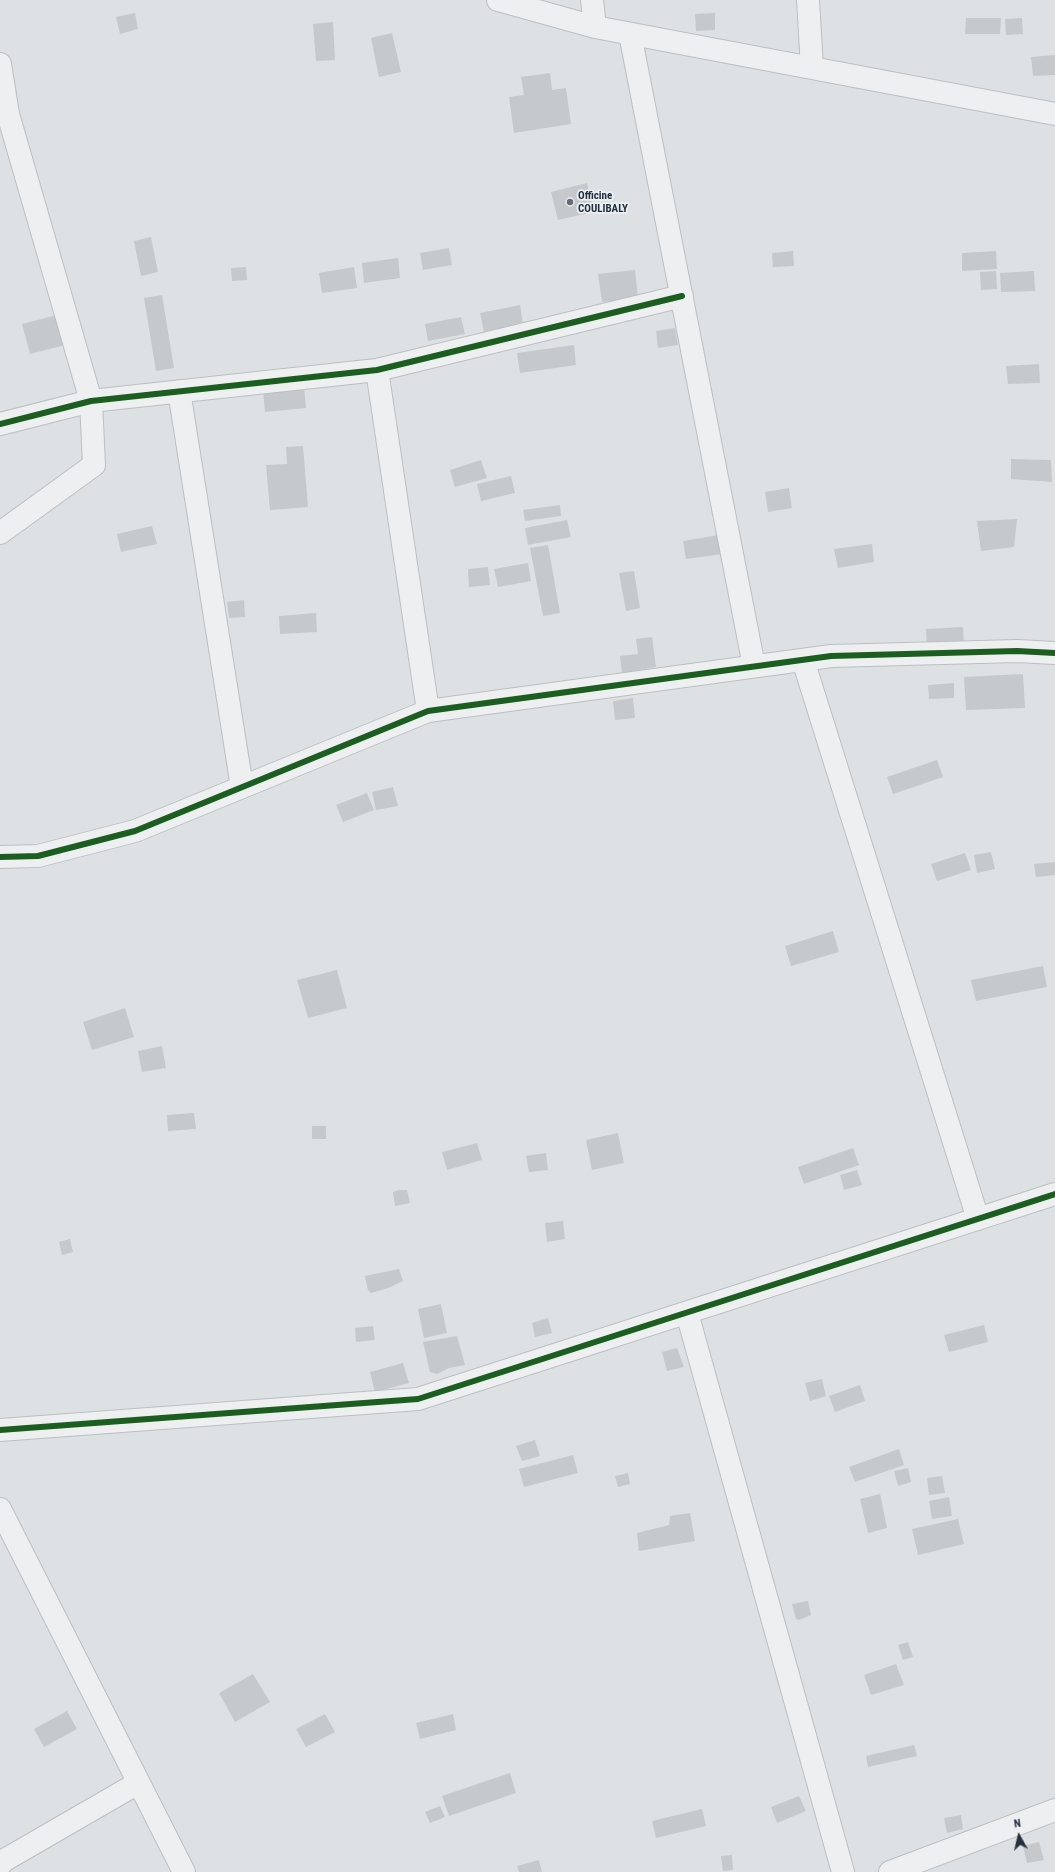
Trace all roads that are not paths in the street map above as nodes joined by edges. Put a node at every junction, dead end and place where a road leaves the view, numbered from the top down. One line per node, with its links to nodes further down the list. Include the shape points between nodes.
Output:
1 (498, 0): 4 (street)
2 (592, 0): 4 (street)
3 (808, 0): 7 (street)
4 (595, 27): 5 (street)
5 (630, 34): 7 (street); 9 (street)
6 (0, 64): 12 (street, via 8,114)
7 (812, 68): 8 (street)
8 (1055, 114)
9 (682, 296): 10 (street); 17 (street)
10 (377, 370): 11 (street); 18 (street)
11 (179, 391): 12 (street); 19 (street)
12 (91, 401): 13 (street); 14 (street, via 94,465)
13 (0, 424)
14 (0, 534)
15 (1055, 653): 16 (street, via 1016,651 831,656)
16 (803, 660): 17 (street); 22 (street)
17 (754, 666): 18 (street)
18 (428, 711): 19 (street)
19 (242, 788): 20 (street, via 135,831 38,856)
20 (0, 857)
21 (1055, 1194): 22 (street)
22 (978, 1219): 23 (street)
23 (687, 1313): 24 (street, via 418,1399); 30 (street)
24 (0, 1430)
25 (0, 1509): 26 (street)
26 (138, 1783): 28 (street); 29 (street)
27 (1055, 1810): 31 (street)
28 (0, 1865)
29 (184, 1872)
30 (843, 1872)
31 (890, 1872)

